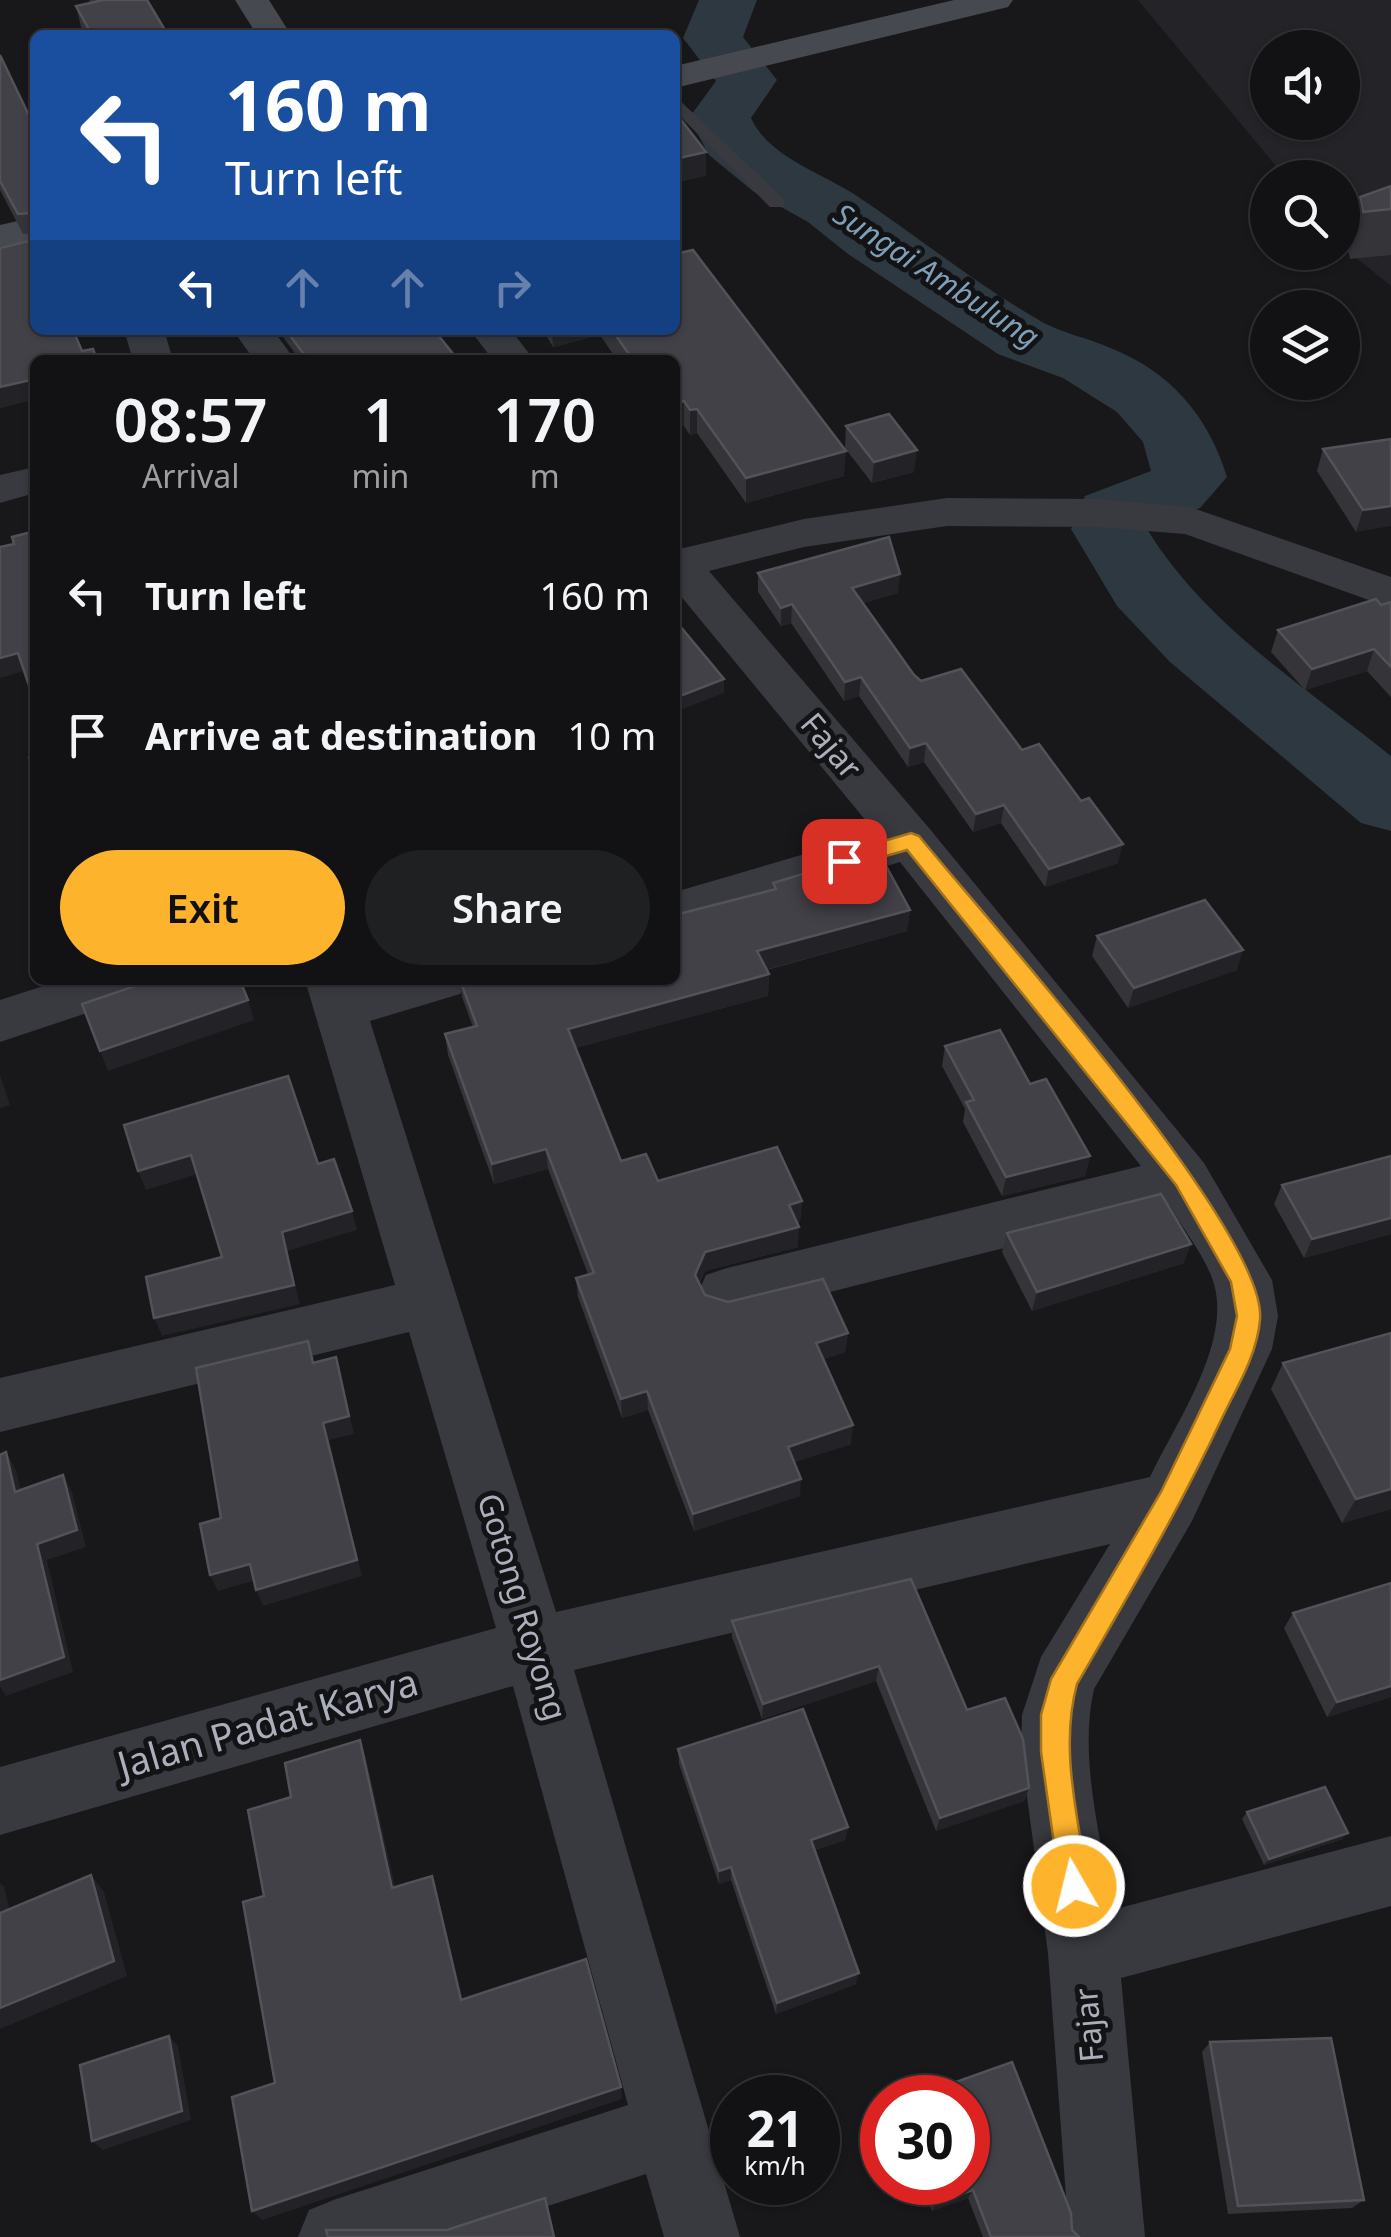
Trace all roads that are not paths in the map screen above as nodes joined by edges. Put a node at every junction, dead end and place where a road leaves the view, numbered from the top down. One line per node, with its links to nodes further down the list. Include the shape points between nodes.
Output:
1 (252, 0): 3 (main road)
2 (996, 0): 4 (main road)
3 (271, 30)
4 (680, 76)
5 (680, 106): 6 (lane)
6 (777, 202)
7 (30, 229): 8 (main road)
8 (0, 236)
9 (30, 247): 10 (main road)
10 (0, 254)
11 (256, 335): 13 (street)
12 (494, 335): 14 (street)
13 (271, 355)
14 (510, 355)
15 (30, 481): 16 (street)
16 (0, 489)
17 (680, 561): 19 (street, via 804,533 947,512 1098,513 1190,521)
18 (680, 566): 20 (street, Fajar)
19 (1391, 593)
20 (911, 841): 21 (street); 26 (street, Fajar)
21 (680, 910)
22 (110, 985): 25 (street)
23 (405, 985): 24 (street)
24 (336, 995): 28 (street, Gotong Royong)
25 (0, 1021)
26 (1184, 1178): 27 (street); 30 (street, Fajar, via 1242,1280 1249,1316 1242,1349)
27 (727, 1293)
28 (431, 1302): 29 (street); 31 (street, Gotong Royong)
29 (0, 1405)
30 (1170, 1501): 31 (street, Jalan Padat Karya); 34 (street, Fajar, via 1064,1679 1055,1715)
31 (536, 1648): 32 (street, Jalan Padat Karya); 35 (street, Gotong Royong)
32 (0, 1801)
33 (1391, 1871): 34 (street)
34 (1084, 1954): 38 (street, Fajar)
35 (673, 2128): 36 (street); 37 (street, Gotong Royong)
36 (336, 2237)
37 (702, 2237)
38 (1107, 2237)

